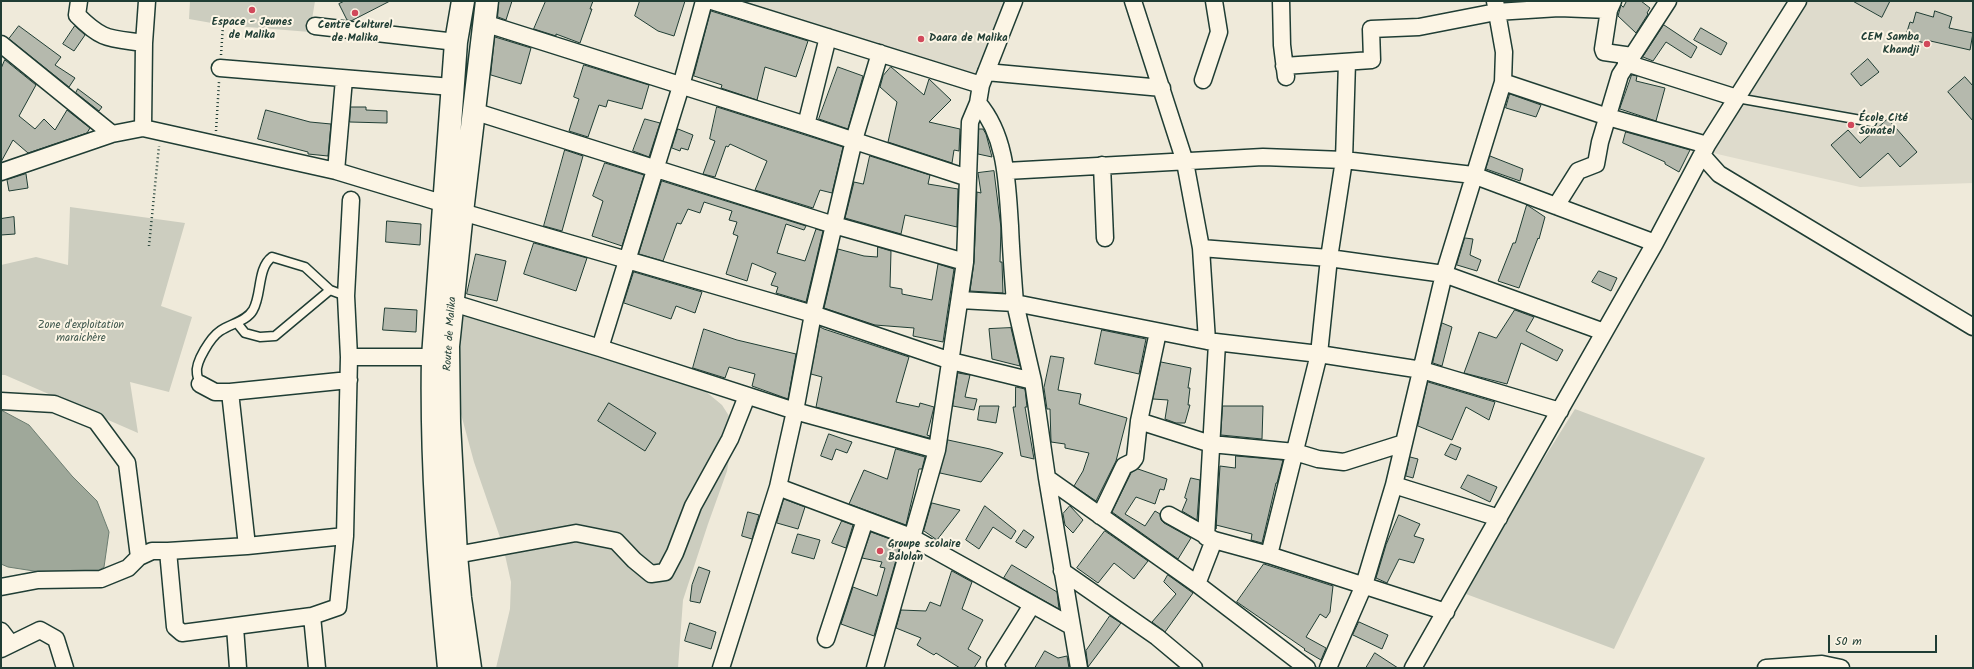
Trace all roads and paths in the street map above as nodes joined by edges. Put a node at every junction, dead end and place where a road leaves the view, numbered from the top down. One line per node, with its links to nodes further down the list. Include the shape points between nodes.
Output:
1 (79, 1): 19 (street, via 78,15 93,30 106,38)
2 (147, 1): 19 (street)
3 (463, 1): 18 (main road, Route de Malika)
4 (487, 1): 15 (main road, Route de Malika)
5 (704, 1): 29 (street)
6 (712, 1): 17 (street)
7 (1014, 1): 25 (street)
8 (1133, 1): 31 (street)
9 (1214, 1): 27 (street, via 1219,32)
10 (1281, 1): 23 (street, via 1285,72)
11 (1668, 1): 22 (street)
12 (1798, 1): 32 (street)
13 (1611, 5): 14 (street, via 1559,8); 22 (street, via 1603,49 1604,52)
14 (1495, 6): 23 (street, via 1419,27 1371,29 1372,60); 28 (street, via 1504,52)
15 (484, 23): 29 (street); 34 (main road, Route de Malika)
16 (315, 26): 18 (street)
17 (828, 37): 21 (street); 37 (street)
18 (456, 42): 30 (main road, Route de Malika)
19 (144, 43): 38 (street)
20 (1, 44): 40 (street)
21 (880, 53): 25 (street); 41 (street)
22 (1629, 60): 32 (street); 35 (street, via 1620,75)
23 (1347, 62): 43 (street)
24 (220, 68): 26 (street)
25 (984, 78): 31 (street); 33 (street)
26 (344, 79): 30 (street); 47 (street)
27 (1203, 80)
28 (1503, 82): 35 (street); 50 (street)
29 (681, 86): 37 (street); 46 (street)
30 (452, 87): 54 (main road, Route de Malika)
31 (1162, 88): 44 (street)
32 (1737, 98): 36 (lane); 42 (street)
33 (978, 103): 48 (street, via 986,112); 51 (street, via 970,122)
34 (473, 111): 46 (street); 54 (main road, Route de Malika)
35 (1608, 117): 42 (street); 53 (street, via 1596,164 1578,171)
36 (1872, 122)
37 (806, 125): 41 (street)
38 (143, 128): 39 (street); 40 (street)
39 (160, 132): 47 (street); 58 (path)
40 (112, 134): 49 (street)
41 (854, 140): 51 (street); 55 (street)
42 (1704, 150): 57 (street); 71 (street, via 1719,174)
43 (1344, 160): 44 (street, via 1263,157); 50 (street); 60 (street)
44 (1185, 162): 45 (street); 59 (street)
45 (1102, 165): 48 (street); 56 (street)
46 (655, 170): 55 (street); 61 (street)
47 (336, 171): 54 (street)
48 (1006, 171): 68 (street)
49 (1, 172)
50 (1473, 175): 53 (street); 63 (street)
51 (968, 178): 62 (street)
52 (351, 200): 65 (street)
53 (1556, 206): 57 (street)
54 (453, 208): 61 (street); 67 (main road, Route de Malika); 78 (main road, Route de Malika)
55 (834, 225): 62 (street); 69 (street)
56 (1105, 238)
57 (1655, 242): 73 (street)
58 (149, 246)
59 (1200, 248): 60 (street); 74 (street)
60 (1328, 258): 63 (street); 76 (street)
61 (628, 259): 69 (street); 75 (street)
62 (965, 262): 66 (street)
63 (1444, 274): 73 (street); 80 (street)
64 (330, 290): 65 (lane); 70 (lane, via 275,336 260,337 245,333); 70 (lane, via 305,267 272,257 267,260 259,298 252,312)
65 (346, 296): 77 (street)
66 (960, 300): 68 (street); 79 (street)
67 (453, 303): 75 (street); 106 (main road, Route de Malika, via 448,346 448,394)
68 (1015, 303): 72 (street); 82 (street)
69 (813, 314): 79 (street); 87 (street)
70 (237, 322): 83 (lane, via 219,332 204,350 196,371)
71 (1973, 327)
72 (1158, 332): 74 (street); 89 (street)
73 (1604, 332): 88 (street)
74 (1212, 342): 76 (street); 91 (street)
75 (600, 348): 85 (street)
76 (1319, 354): 80 (street); 93 (street)
77 (349, 357): 78 (street); 81 (street)
78 (433, 357): 124 (main road, Route de Malika, via 438,549)
79 (951, 361): 82 (street); 92 (street)
80 (1422, 370): 88 (street); 90 (street)
81 (349, 380): 84 (street); 101 (street)
82 (1033, 381): 94 (street)
83 (200, 384): 84 (street, via 216,392)
84 (230, 392): 104 (street)
85 (747, 396): 87 (street); 106 (street, via 730,439 693,506 665,572 651,574 616,541 576,533)
86 (1, 401): 108 (street, via 54,404 96,421 127,463)
87 (795, 411): 92 (street); 96 (street)
88 (1560, 411): 99 (street)
89 (1139, 421): 91 (street); 98 (street, via 1135,458 1124,466)
90 (1404, 442): 93 (street, via 1344,462 1318,459); 95 (street)
91 (1211, 444): 93 (street); 103 (street)
92 (937, 450): 102 (street)
93 (1295, 452): 107 (street)
94 (1047, 478): 98 (street); 109 (street)
95 (1394, 485): 99 (street); 111 (street)
96 (778, 487): 100 (street); 126 (street)
97 (1169, 515): 103 (street)
98 (1100, 516): 110 (street)
99 (1499, 518): 114 (street)
100 (865, 520): 102 (street); 118 (street)
101 (345, 536): 104 (street); 115 (street, via 338,607)
102 (911, 537): 113 (street); 127 (street)
103 (1210, 538): 107 (street); 110 (street)
104 (247, 546): 105 (street)
105 (168, 551): 108 (street, via 152,551); 117 (street, via 175,627 182,633)
106 (456, 555): 125 (main road, Route de Malika)
107 (1269, 555): 111 (street)
108 (139, 557): 112 (street, via 128,568 101,579 38,580)
109 (1062, 571): 116 (street); 130 (street, via 1157,637)
110 (1196, 584): 131 (street)
111 (1364, 585): 114 (street); 132 (street)
112 (1, 587)
113 (1032, 605): 116 (street); 128 (street, via 995,664)
114 (1446, 612): 133 (street)
115 (312, 616): 117 (street); 123 (street)
116 (1071, 626): 129 (street)
117 (235, 627): 122 (street)
118 (826, 639)
119 (4, 641): 121 (street, via 40,630 56,639)
120 (1822, 666): 134 (street); 135 (street)
121 (65, 668)
122 (238, 668)
123 (317, 668)
124 (449, 668)
125 (470, 668)
126 (721, 668)
127 (875, 668)
128 (997, 668)
129 (1079, 668)
130 (1194, 668)
131 (1307, 668)
132 (1328, 668)
133 (1413, 668)
134 (1766, 668)
135 (1841, 668)

